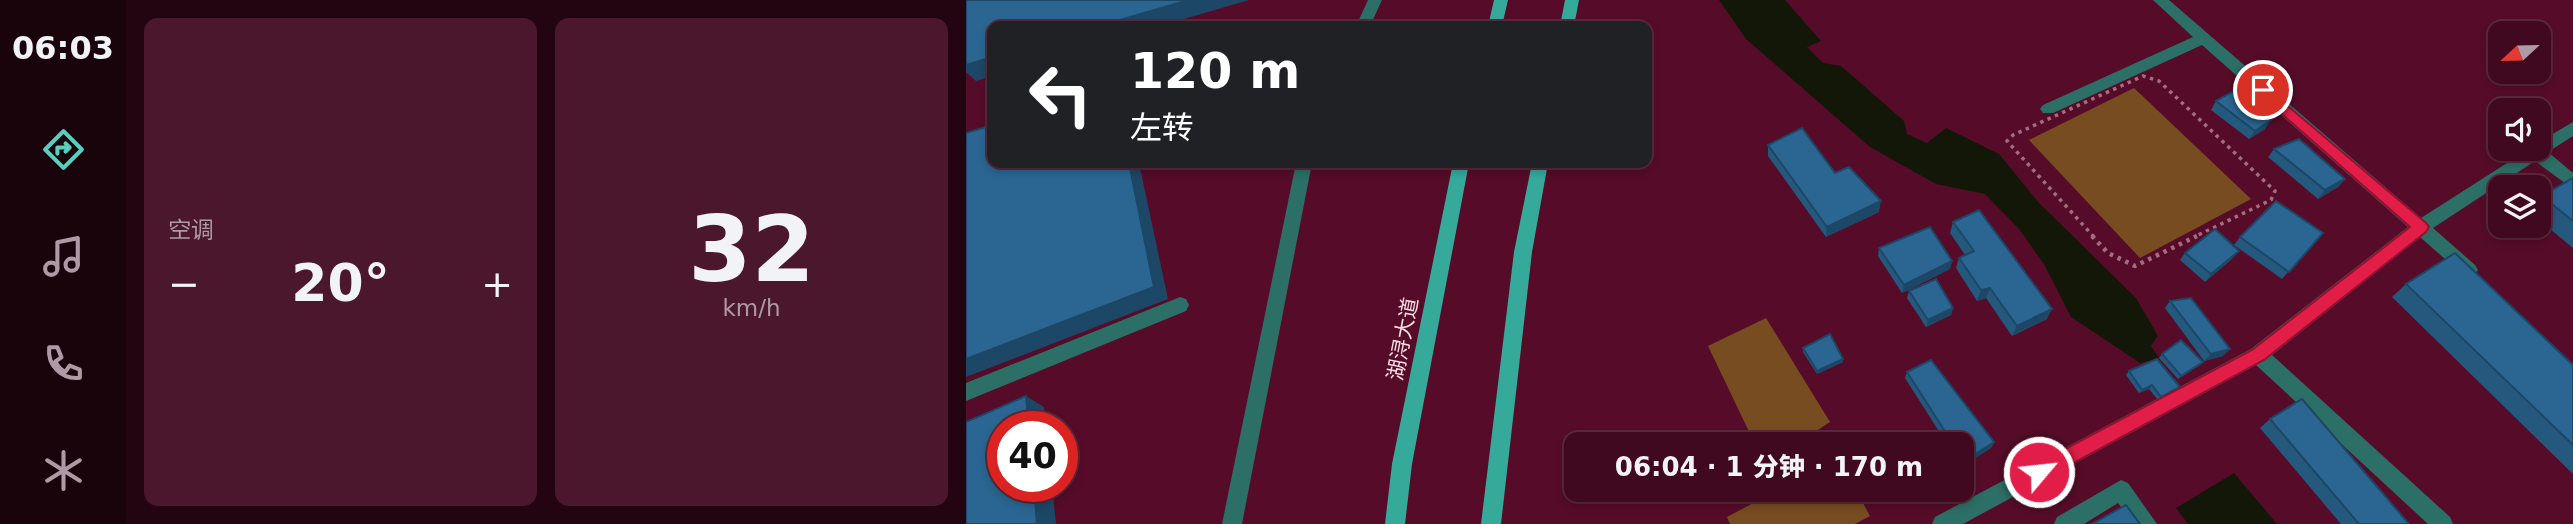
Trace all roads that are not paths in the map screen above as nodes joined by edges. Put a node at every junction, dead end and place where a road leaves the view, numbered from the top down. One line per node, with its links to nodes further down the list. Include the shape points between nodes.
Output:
1 (1375, 0): 5 (street)
2 (1502, 0): 6 (main road)
3 (1572, 0): 7 (main road)
4 (2160, 0): 8 (street)
5 (1365, 21)
6 (1496, 21)
7 (1568, 21)
8 (2203, 38): 9 (street); 18 (street)
9 (2048, 109)
10 (2573, 128): 11 (street)
11 (2551, 142)
12 (2522, 161): 18 (street)
13 (2547, 161): 17 (street)
14 (1303, 168): 23 (street)
15 (1460, 168): 24 (main road, 湖浔大道, via 1402,464)
16 (1539, 168): 25 (main road, via 1523,253)
17 (2573, 182)
18 (2421, 227): 19 (street); 21 (street)
19 (2485, 285)
20 (1180, 305): 22 (street)
21 (2258, 355): 26 (street); 29 (street)
22 (966, 392)
23 (1233, 524)
24 (1395, 524)
25 (1491, 524)
26 (1942, 524)
27 (2064, 524): 28 (street, via 2121,490)
28 (2147, 524)
29 (2443, 524)

